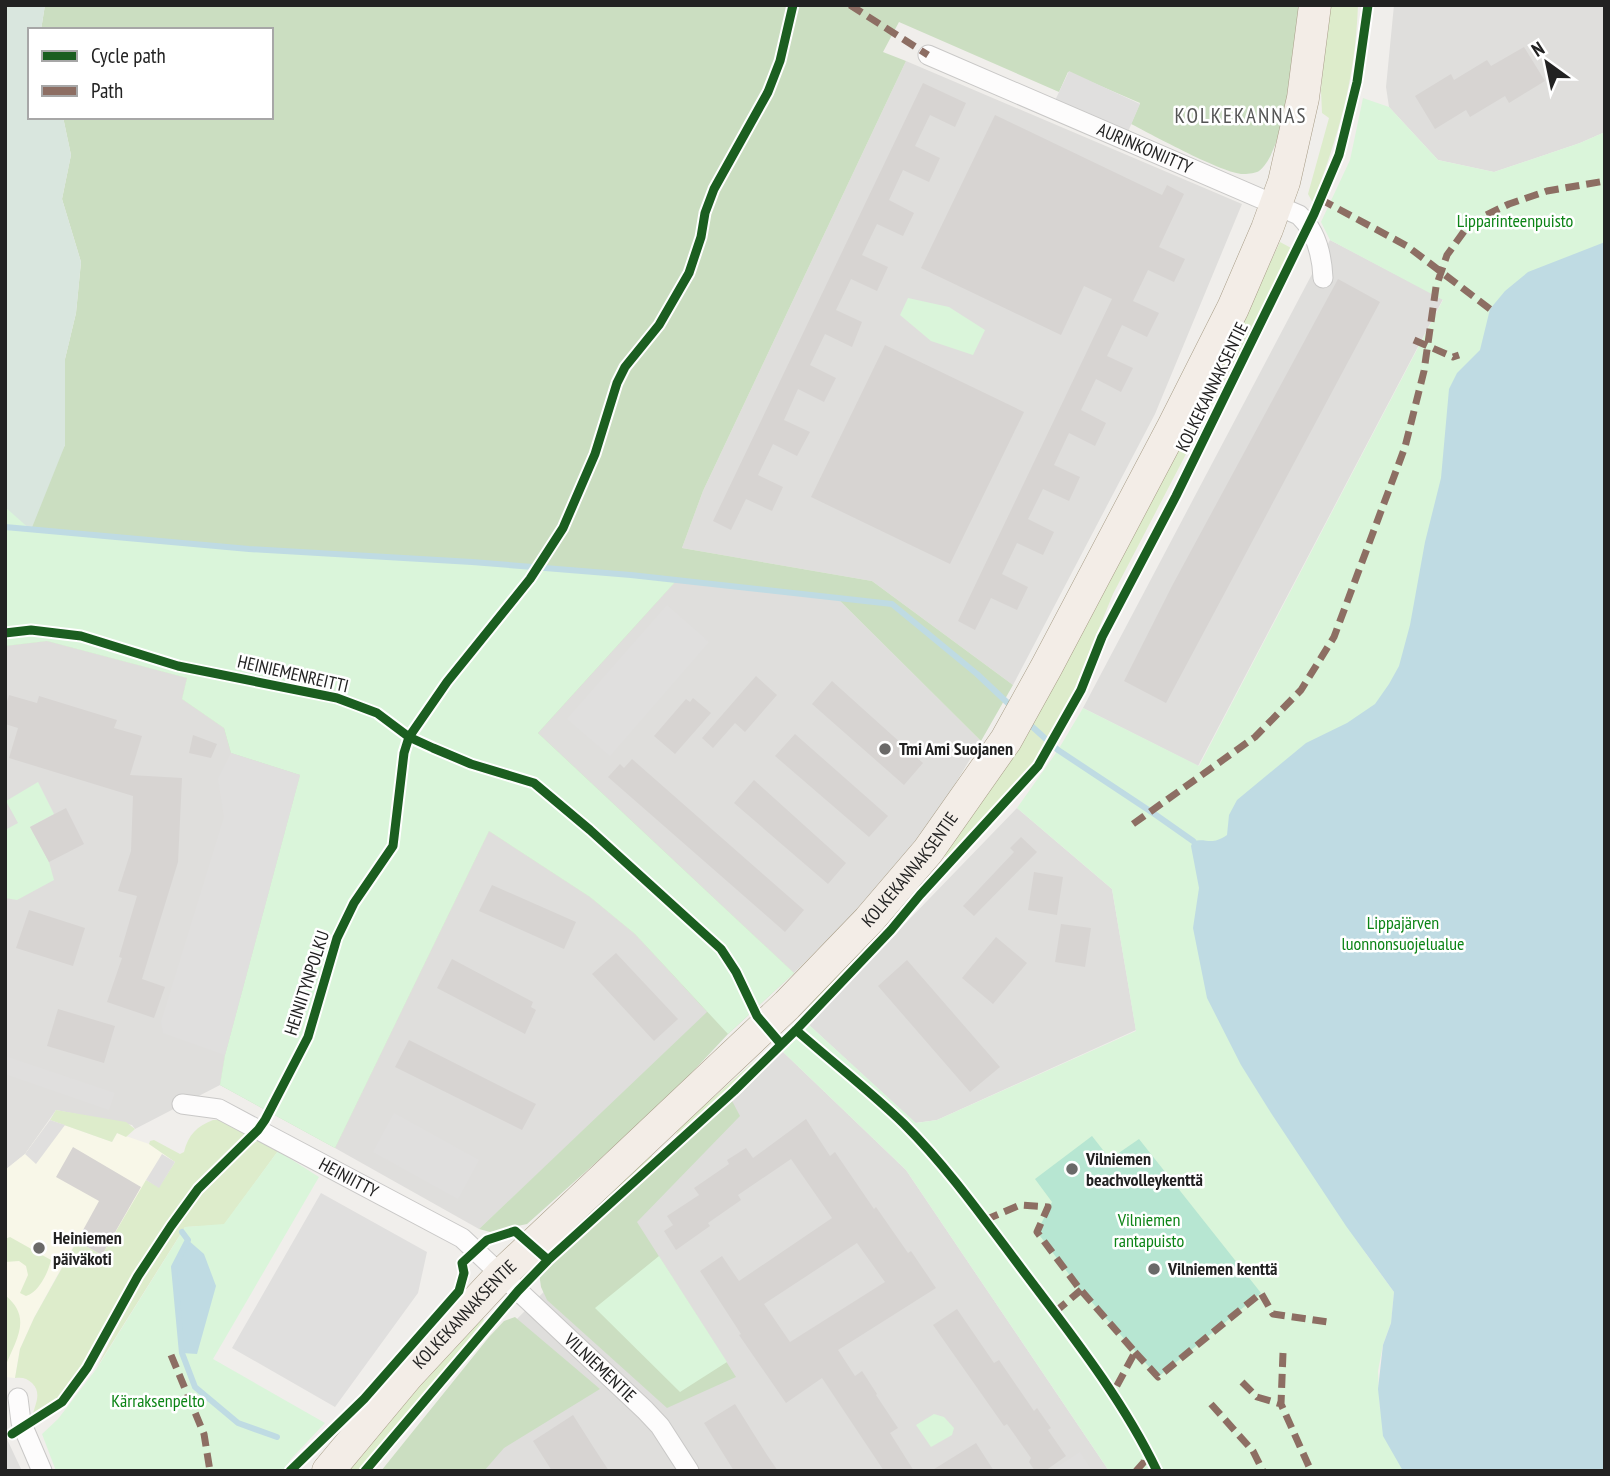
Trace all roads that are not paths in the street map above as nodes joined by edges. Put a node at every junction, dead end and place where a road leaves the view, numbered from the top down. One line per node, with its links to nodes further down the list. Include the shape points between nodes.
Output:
1 (1315, 5): 3 (main road, KOLKEKANNAKSENTIE, via 1303,98)
2 (928, 55): 3 (street, AURINKONIITTY)
3 (1276, 206): 4 (street, AURINKONIITTY, via 1299,215 1309,225); 6 (main road, KOLKEKANNAKSENTIE, via 1233,309 1047,667 1006,740 928,850 788,1005)
4 (1323, 278)
5 (182, 1104): 6 (street, HEINIITTY, via 219,1109 444,1228)
6 (501, 1275): 9 (main road, KOLKEKANNAKSENTIE, via 408,1375); 10 (street, VILNIEMENTIE, via 645,1410)
7 (18, 1398): 8 (street, via 21,1422)
8 (42, 1471)
9 (328, 1471)
10 (689, 1471)

